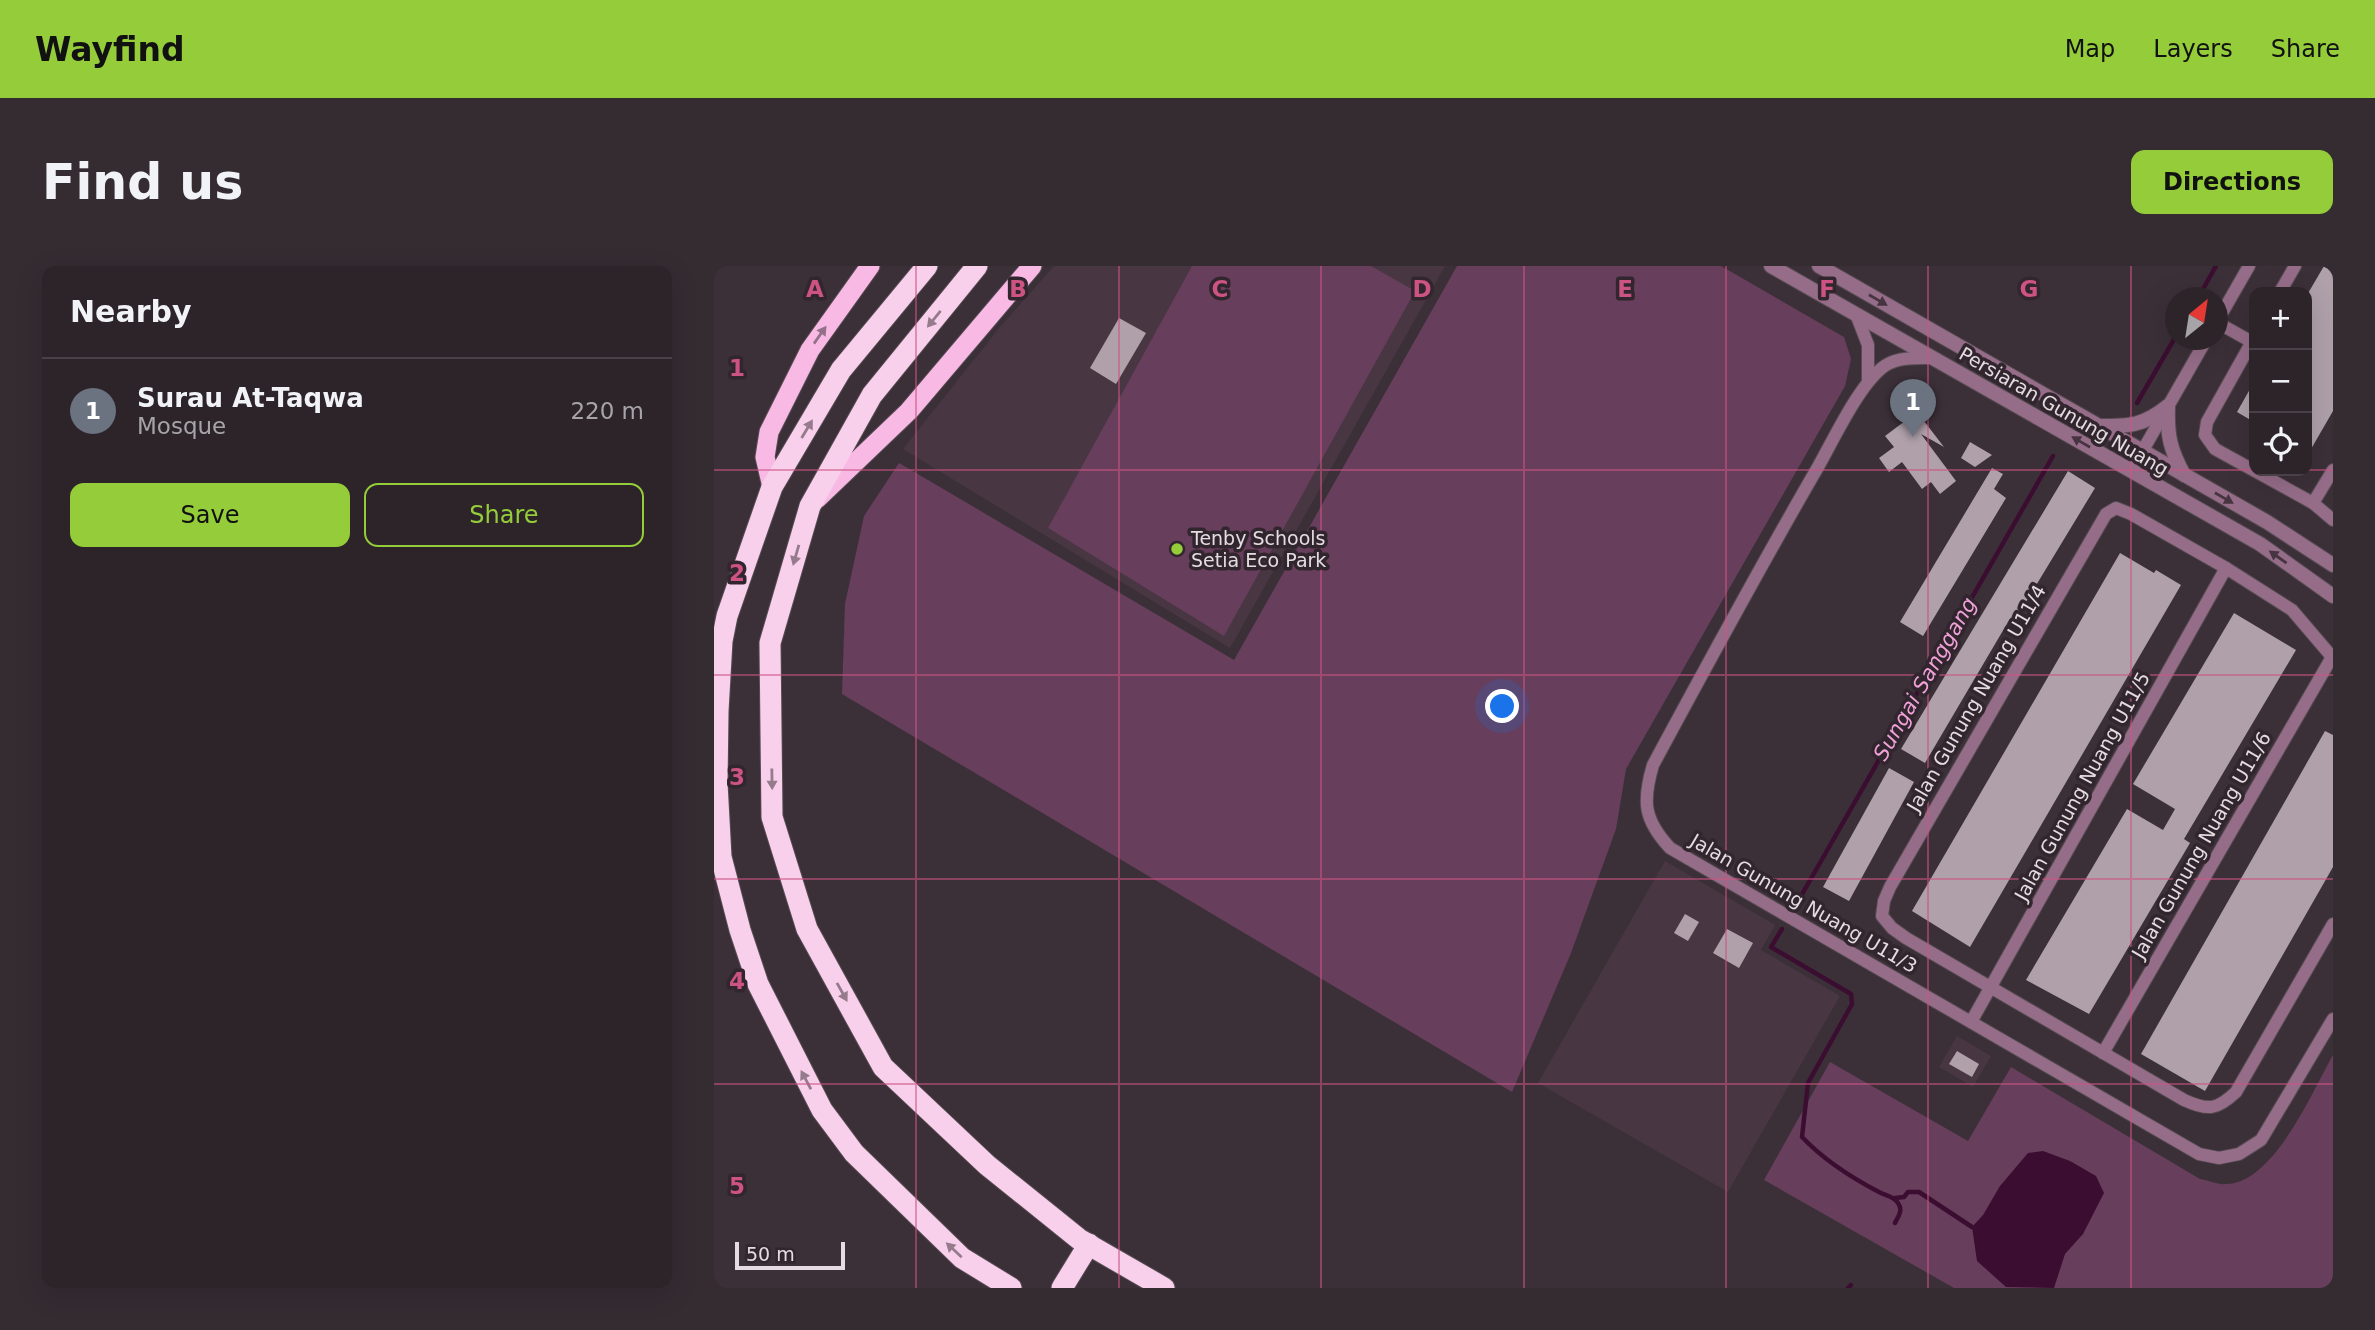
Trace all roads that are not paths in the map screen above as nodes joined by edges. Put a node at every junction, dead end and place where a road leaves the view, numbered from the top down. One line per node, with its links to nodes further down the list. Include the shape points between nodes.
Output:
1 (870, 266): 24 (highway, one-way to 1, via 765,457 769,432 810,350)
2 (927, 266): 24 (highway, one-way to 2, via 841,370)
3 (977, 266): 26 (highway, one-way to 26, via 872,395)
4 (1032, 266): 26 (highway, via 909,411)
5 (1771, 266): 11 (street, Persiaran Gunung Nuang)
6 (1819, 266): 19 (street, Persiaran Gunung Nuang, one-way to 19)
7 (2249, 266): 10 (street)
8 (2295, 266): 9 (street)
9 (2283, 287)
10 (2228, 303)
11 (1856, 314): 16 (street, Persiaran Gunung Nuang); 17 (street, via 1868,345)
12 (2228, 328): 13 (street)
13 (2249, 338)
14 (2249, 347): 25 (street, via 2207,422 2205,435 2215,449)
15 (2200, 350): 18 (street)
16 (1933, 358): 17 (street, Jalan Gunung Nuang U11/3, via 1887,365); 22 (street, Persiaran Gunung Nuang, one-way to 16)
17 (1868, 381): 35 (street, Jalan Gunung Nuang U11/3, via 1755,575 1653,765 1647,784 1647,817 1670,848)
18 (2168, 407): 19 (street, via 2150,420); 20 (street); 23 (street, via 2172,454)
19 (2098, 426): 20 (street, Persiaran Gunung Nuang)
20 (2142, 451): 22 (street); 23 (street, Persiaran Gunung Nuang)
21 (2333, 470): 25 (street)
22 (2131, 471): 30 (street, Persiaran Gunung Nuang, one-way to 22, via 2260,544)
23 (2185, 475): 28 (street, Persiaran Gunung Nuang, one-way to 28)
24 (772, 487): 38 (highway, one-way to 24, via 962,1258 854,1153 822,1110 782,1034 758,984 740,930 722,857 718,783 722,641)
25 (2313, 503): 27 (street)
26 (810, 506): 37 (highway, one-way to 37, via 770,643 772,817 807,929 883,1067 987,1165)
27 (2333, 520)
28 (2333, 565)
29 (2226, 568): 31 (street, via 2292,610); 33 (street, Jalan Gunung Nuang U11/5); 33 (street, Jalan Gunung Nuang U11/4, via 2131,514 2116,508 2106,514 1890,887 1882,916 1892,929)
30 (2333, 596)
31 (2333, 658): 36 (street, Jalan Gunung Nuang U11/6)
32 (2333, 924): 36 (street, via 2226,1102 2213,1108 2198,1106)
33 (1991, 988): 35 (street, Jalan Gunung Nuang U11/5); 36 (street)
34 (2333, 1019): 35 (street, Jalan Gunung Nuang U11/3, via 2261,1140 2239,1154 2219,1158 2199,1154)
35 (1971, 1022)
36 (2103, 1053)
37 (1089, 1244): 39 (highway); 40 (highway)
38 (1010, 1288)
39 (1062, 1288)
40 (1164, 1288)

